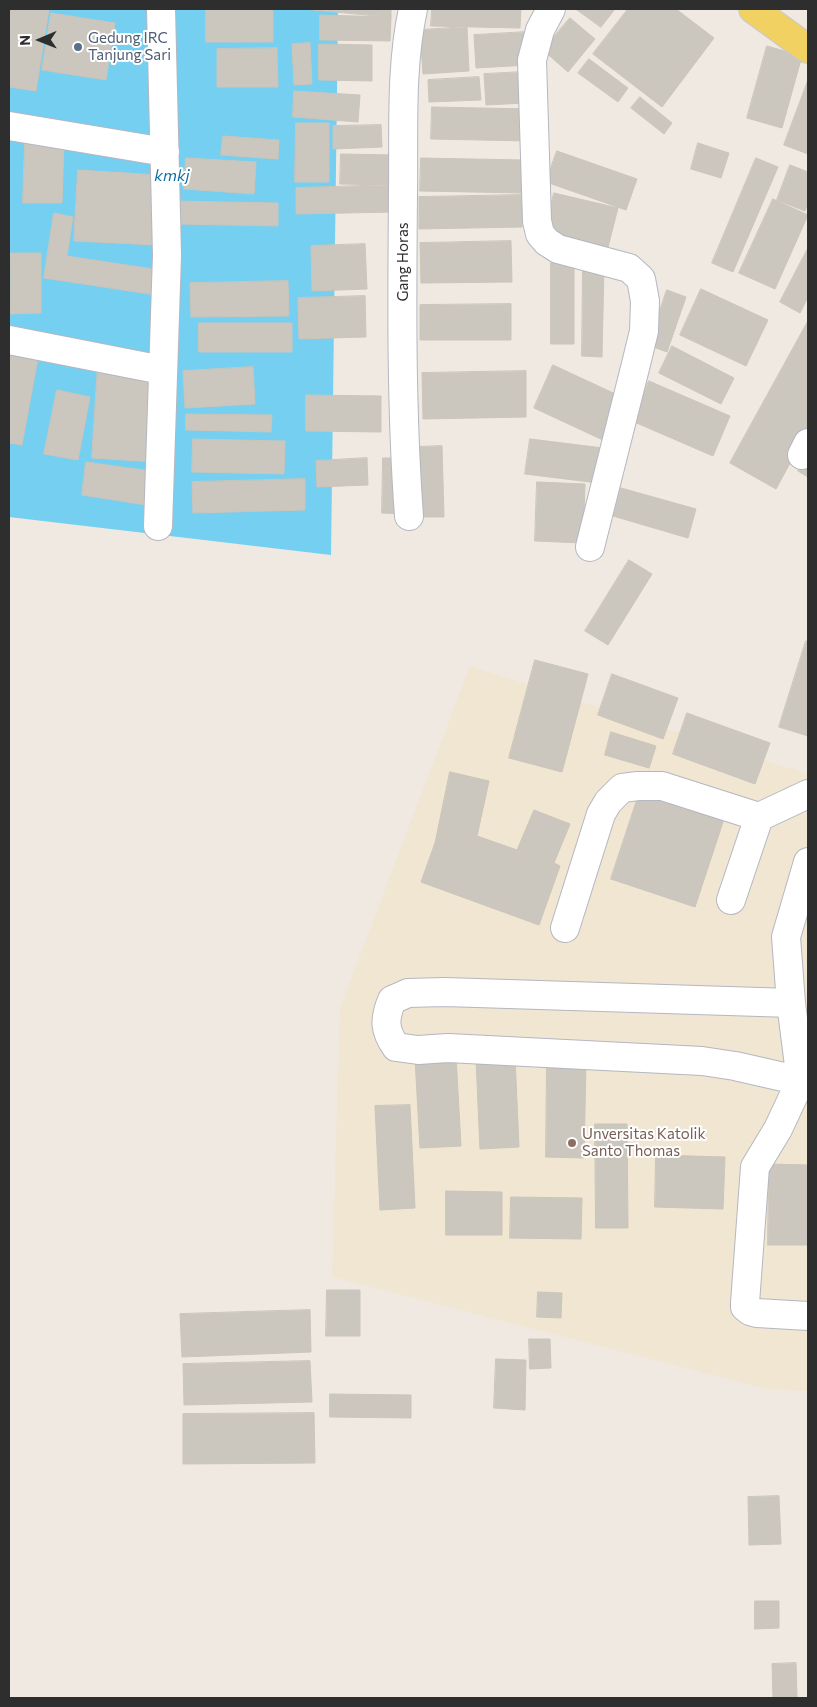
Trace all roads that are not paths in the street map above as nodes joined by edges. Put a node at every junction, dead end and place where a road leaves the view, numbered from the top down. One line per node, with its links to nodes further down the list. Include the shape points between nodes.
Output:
1 (161, 9): 7 (street)
2 (413, 9): 10 (street, Gang Horas, via 404,74 404,444)
3 (551, 9): 12 (street, via 540,30 532,60 540,234 558,249 629,268 641,279 645,301 644,331)
4 (753, 9): 5 (main road)
5 (808, 49)
6 (9, 126): 7 (street)
7 (165, 152): 9 (street, via 167,255)
8 (9, 340): 9 (street)
9 (162, 370): 11 (street)
10 (409, 516)
11 (158, 526)
12 (590, 547)
13 (808, 794): 14 (street)
14 (758, 817): 16 (street); 17 (street, via 662,786 622,788 601,814)
15 (808, 862): 18 (street, via 786,936)
16 (731, 900)
17 (565, 928)
18 (791, 1003): 19 (street); 19 (street, via 408,993 392,1000 386,1014 388,1035 396,1047 702,1061)
19 (805, 1082): 20 (street, via 792,1097 778,1129 755,1167 745,1307 750,1311)
20 (808, 1316)

